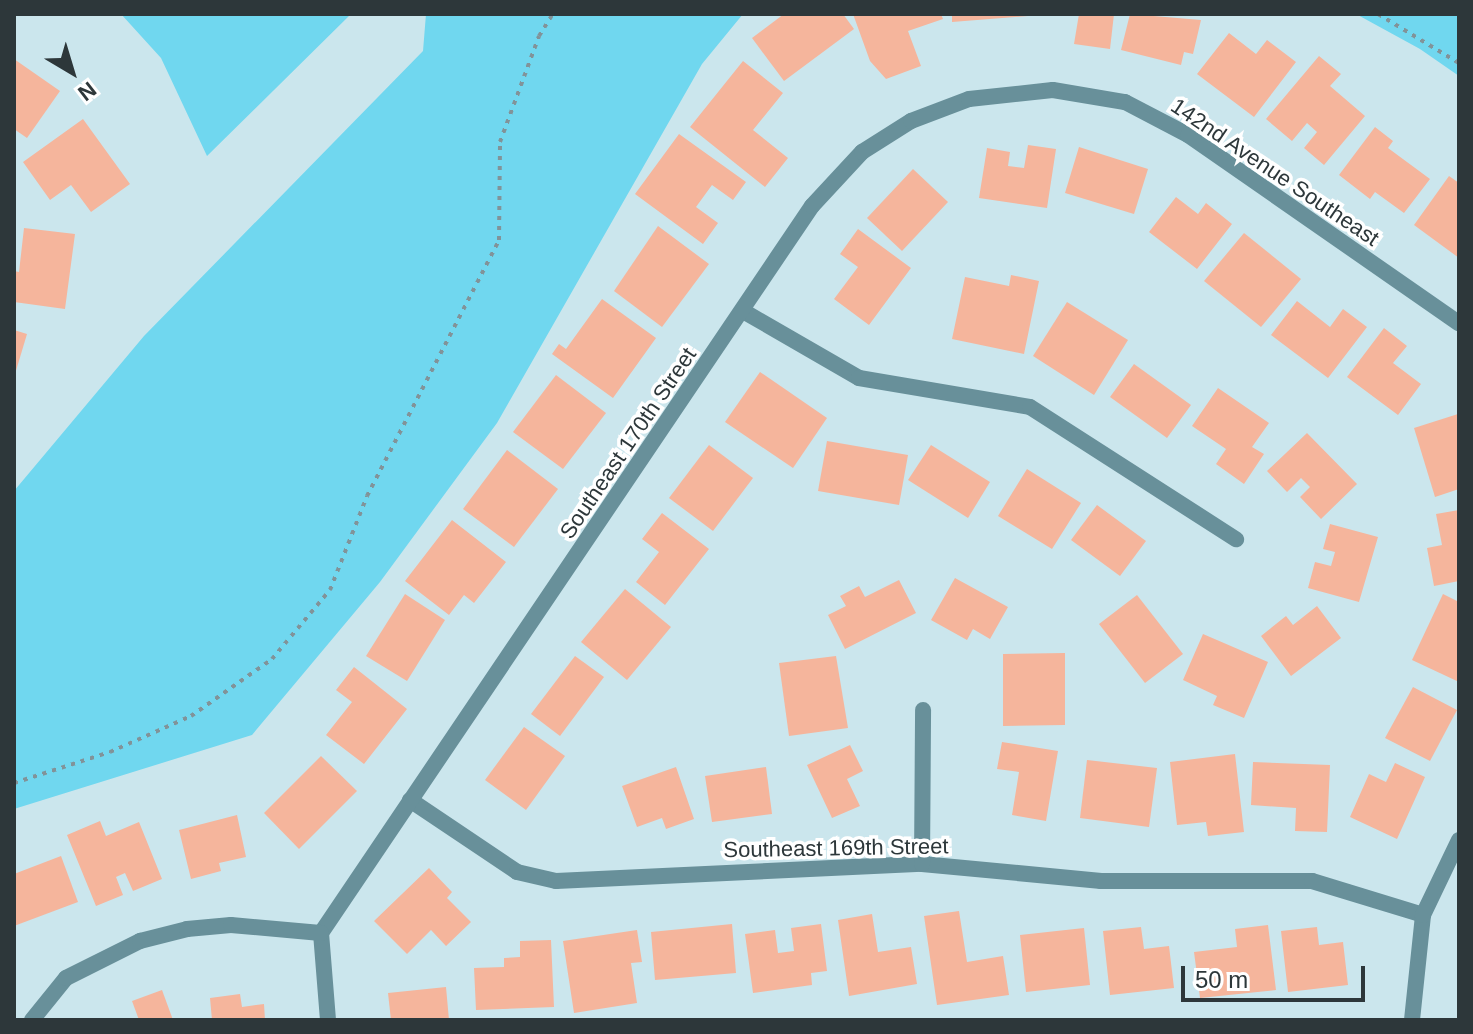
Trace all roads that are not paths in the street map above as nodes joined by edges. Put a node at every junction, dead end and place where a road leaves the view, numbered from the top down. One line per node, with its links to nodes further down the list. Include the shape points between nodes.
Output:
1 (1053, 90): 2 (street, Southeast 170th Street, via 969,99 911,121 862,152 812,206); 3 (street, 142nd Avenue Southeast, via 1125,102 1188,135)
2 (743, 311): 4 (street, via 859,378 1030,407); 6 (street, Southeast 170th Street)
3 (1459, 323)
4 (1236, 539)
5 (923, 710): 8 (street)
6 (410, 800): 8 (street, Southeast 169th Street, via 517,872 556,881); 10 (street, Southeast 170th Street)
7 (1459, 840): 9 (street)
8 (922, 864): 9 (street, Southeast 169th Street, via 1101,881 1312,881)
9 (1423, 915): 13 (street)
10 (321, 933): 11 (street, via 231,925 140,941 66,978); 12 (street)
11 (32, 1020)
12 (328, 1020)
13 (1412, 1020)

